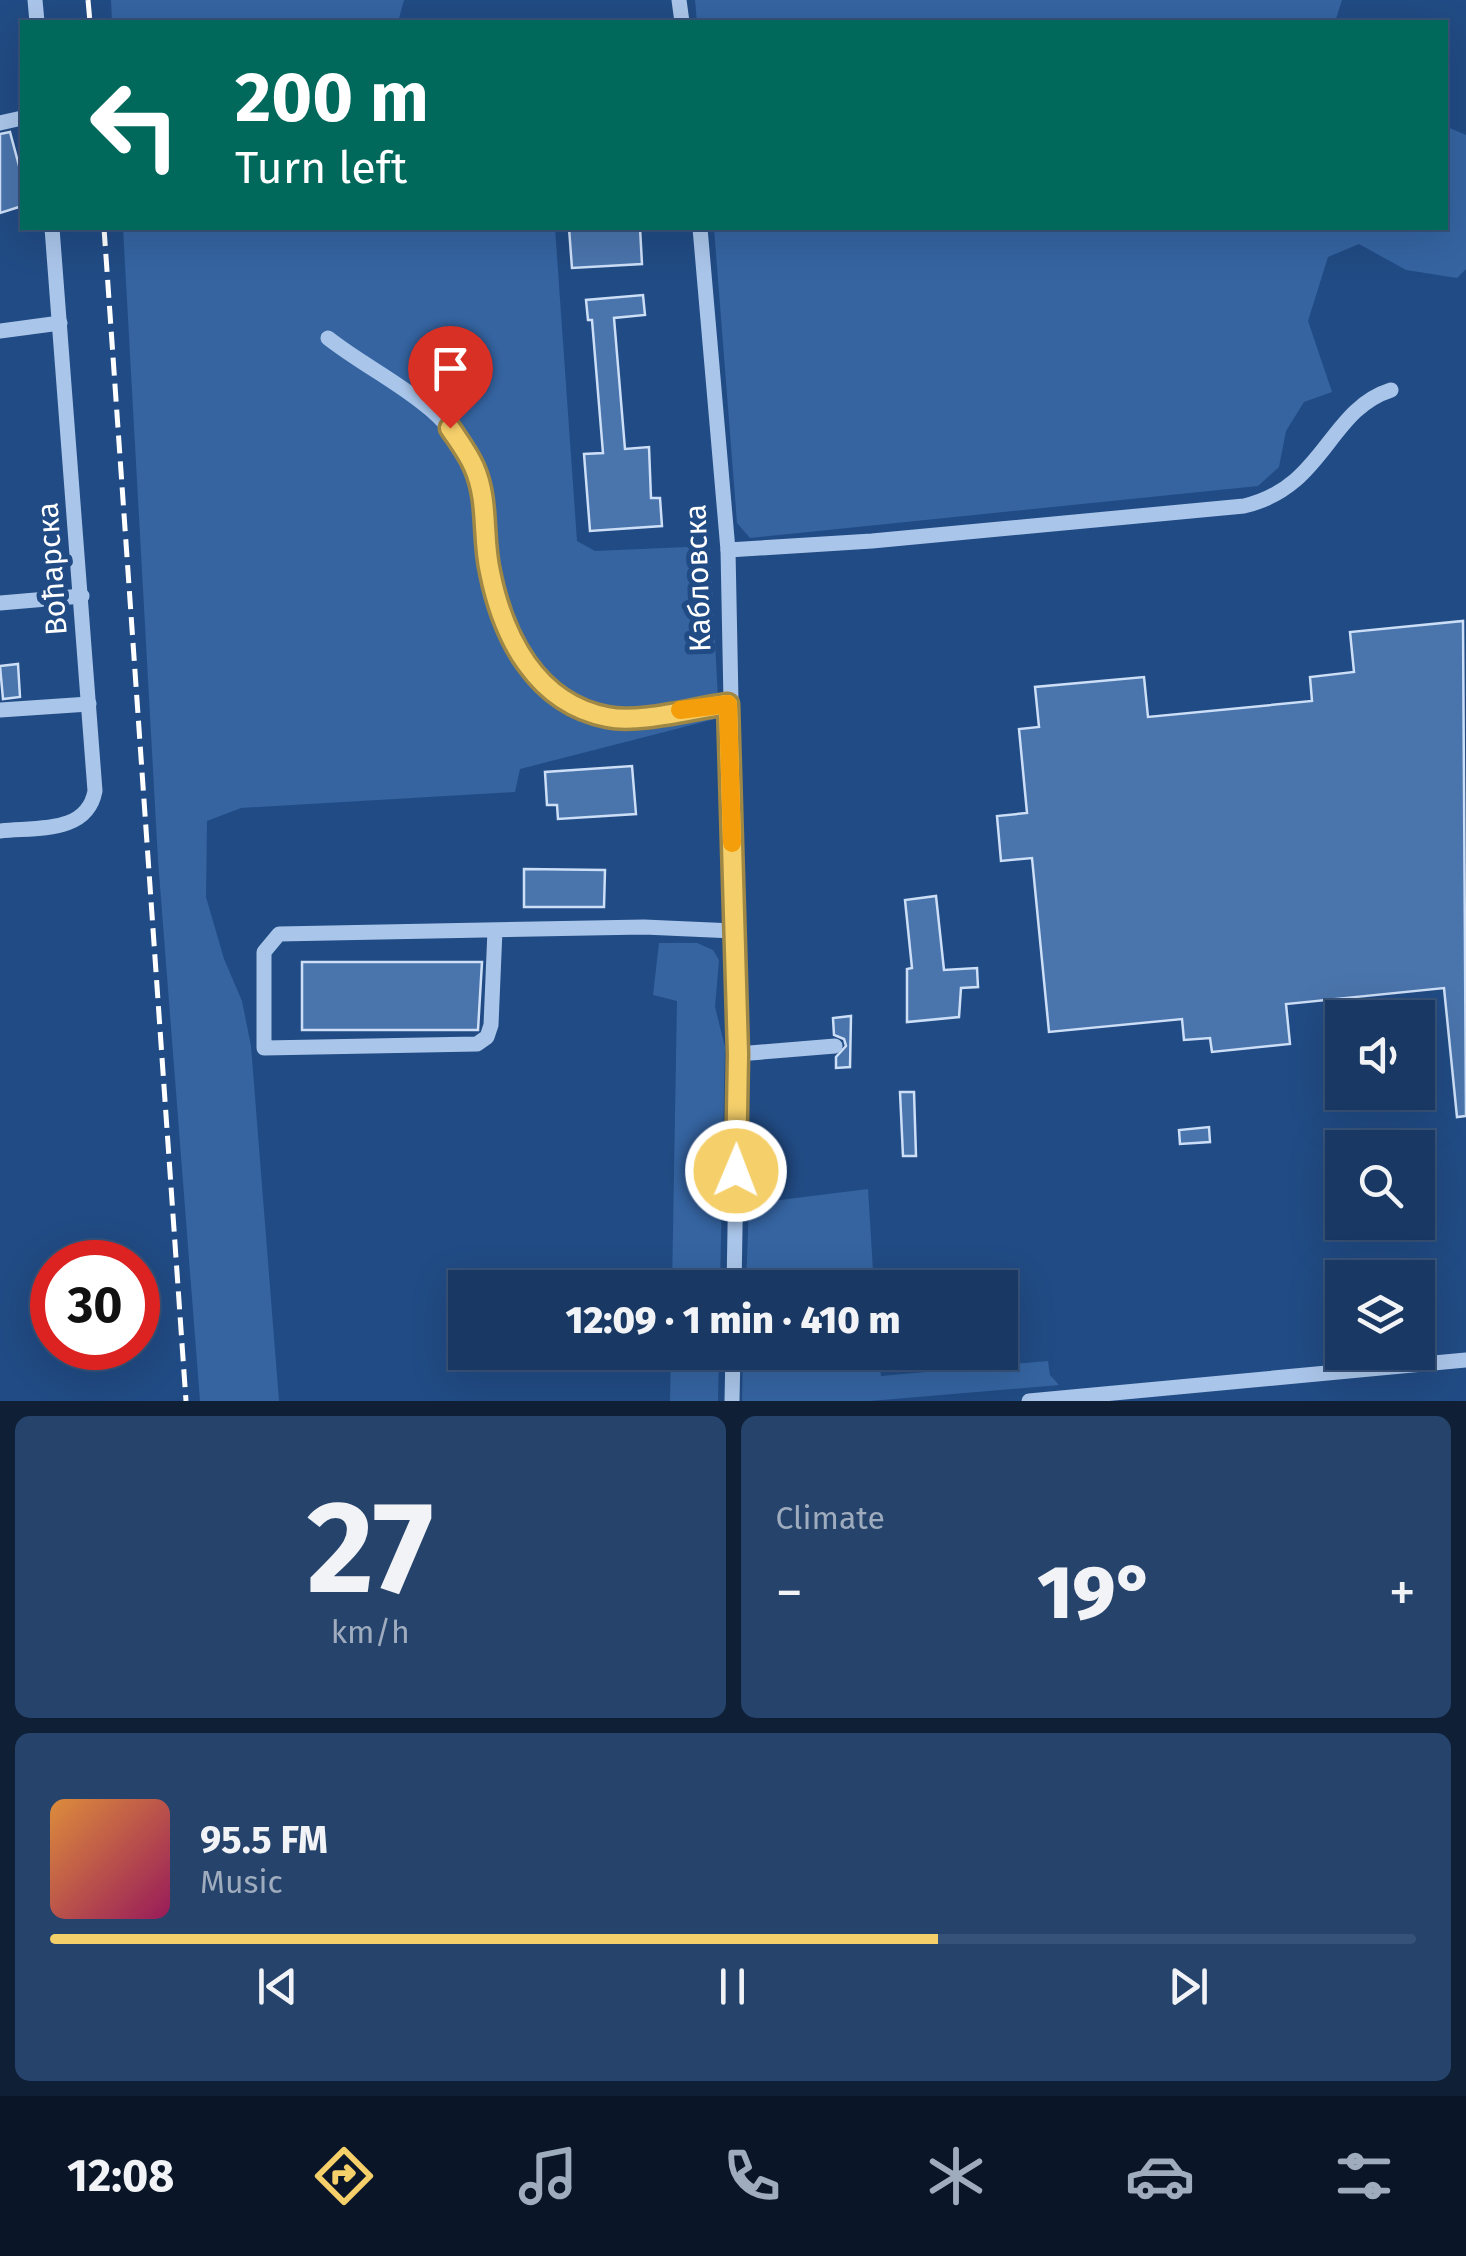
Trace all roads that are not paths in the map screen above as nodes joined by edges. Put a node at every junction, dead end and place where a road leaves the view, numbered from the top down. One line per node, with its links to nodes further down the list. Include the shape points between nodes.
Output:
1 (52, 230): 3 (street, Воћарска)
2 (700, 230): 7 (street, Кабловска)
3 (60, 323): 4 (street); 8 (street, Воћарска)
4 (0, 330)
5 (328, 338): 11 (street, via 425,401 474,466 486,508 489,571 522,660 544,686 609,718)
6 (1390, 390): 7 (street, via 1357,408 1325,452 1273,500 892,540)
7 (728, 550): 11 (street, Кабловска)
8 (82, 596): 9 (street); 10 (street, Воћарска)
9 (0, 603)
10 (89, 704): 12 (street); 13 (street, Воћарска, via 92,809 79,821)
11 (728, 704): 15 (street, Кабловска)
12 (0, 710)
13 (0, 831)
14 (496, 930): 14 (street, via 279,934 264,952 264,1048 477,1044 492,1026); 15 (street)
15 (734, 931): 17 (street, Кабловска)
16 (835, 1046): 17 (street)
17 (738, 1054): 18 (street, Кабловска)
18 (734, 1270)
19 (1466, 1360): 22 (street)
20 (733, 1370): 21 (street)
21 (732, 1401)
22 (1029, 1401)

